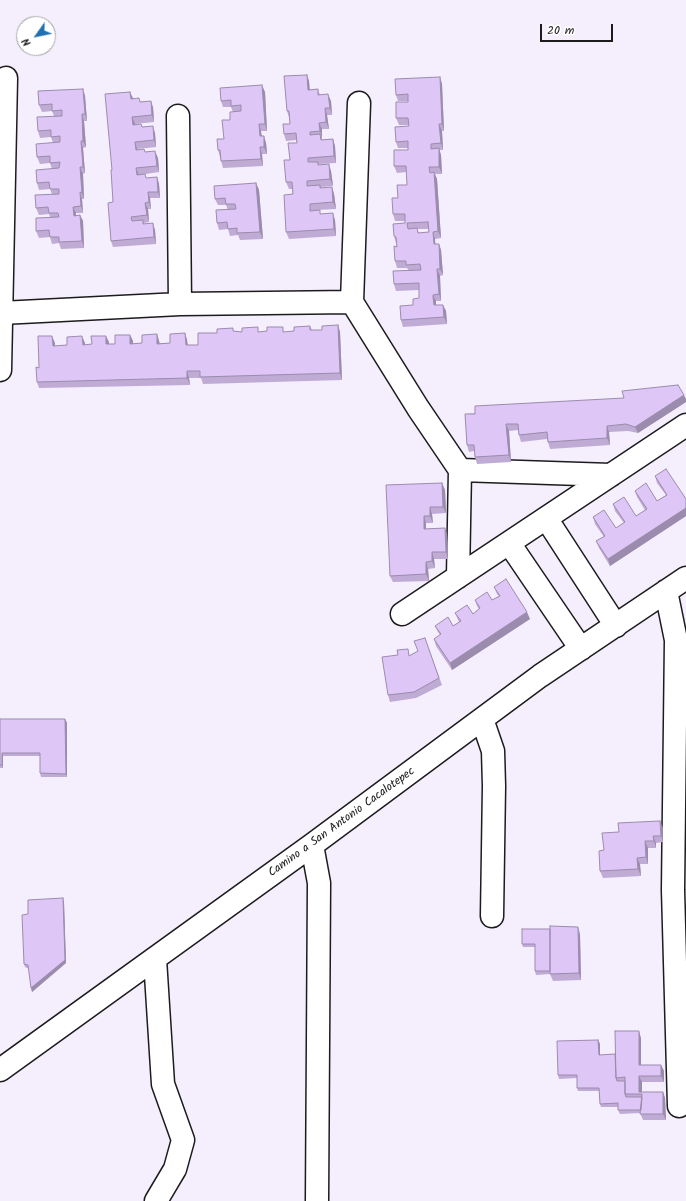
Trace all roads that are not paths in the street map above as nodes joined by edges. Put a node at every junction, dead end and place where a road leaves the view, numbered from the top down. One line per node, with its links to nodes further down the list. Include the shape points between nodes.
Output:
1 (6, 78): 6 (street)
2 (359, 103): 4 (street)
3 (178, 116): 5 (street)
4 (352, 302): 5 (street); 9 (street)
5 (180, 304): 6 (street)
6 (1, 313): 7 (street)
7 (0, 370)
8 (686, 425): 10 (street)
9 (460, 470): 10 (street); 13 (street)
10 (611, 475): 11 (street)
11 (546, 518): 12 (street); 17 (street)
12 (509, 543): 13 (street); 18 (street)
13 (458, 577): 16 (street)
14 (686, 578): 15 (street, Camino a San Antonio Cacalotepec)
15 (666, 592): 17 (street, Camino a San Antonio Cacalotepec); 24 (street, via 676,640 673,890)
16 (402, 614)
17 (616, 626): 18 (street, Camino a San Antonio Cacalotepec)
18 (581, 649): 19 (street, Camino a San Antonio Cacalotepec)
19 (482, 720): 20 (street, Camino a San Antonio Cacalotepec); 21 (street, via 493,751)
20 (312, 846): 22 (street, Camino a San Antonio Cacalotepec); 26 (street, via 319,883)
21 (492, 916)
22 (155, 959): 23 (street, Camino a San Antonio Cacalotepec); 25 (street, via 163,1084 182,1140 175,1169)
23 (0, 1070)
24 (680, 1106)
25 (156, 1201)
26 (317, 1201)

